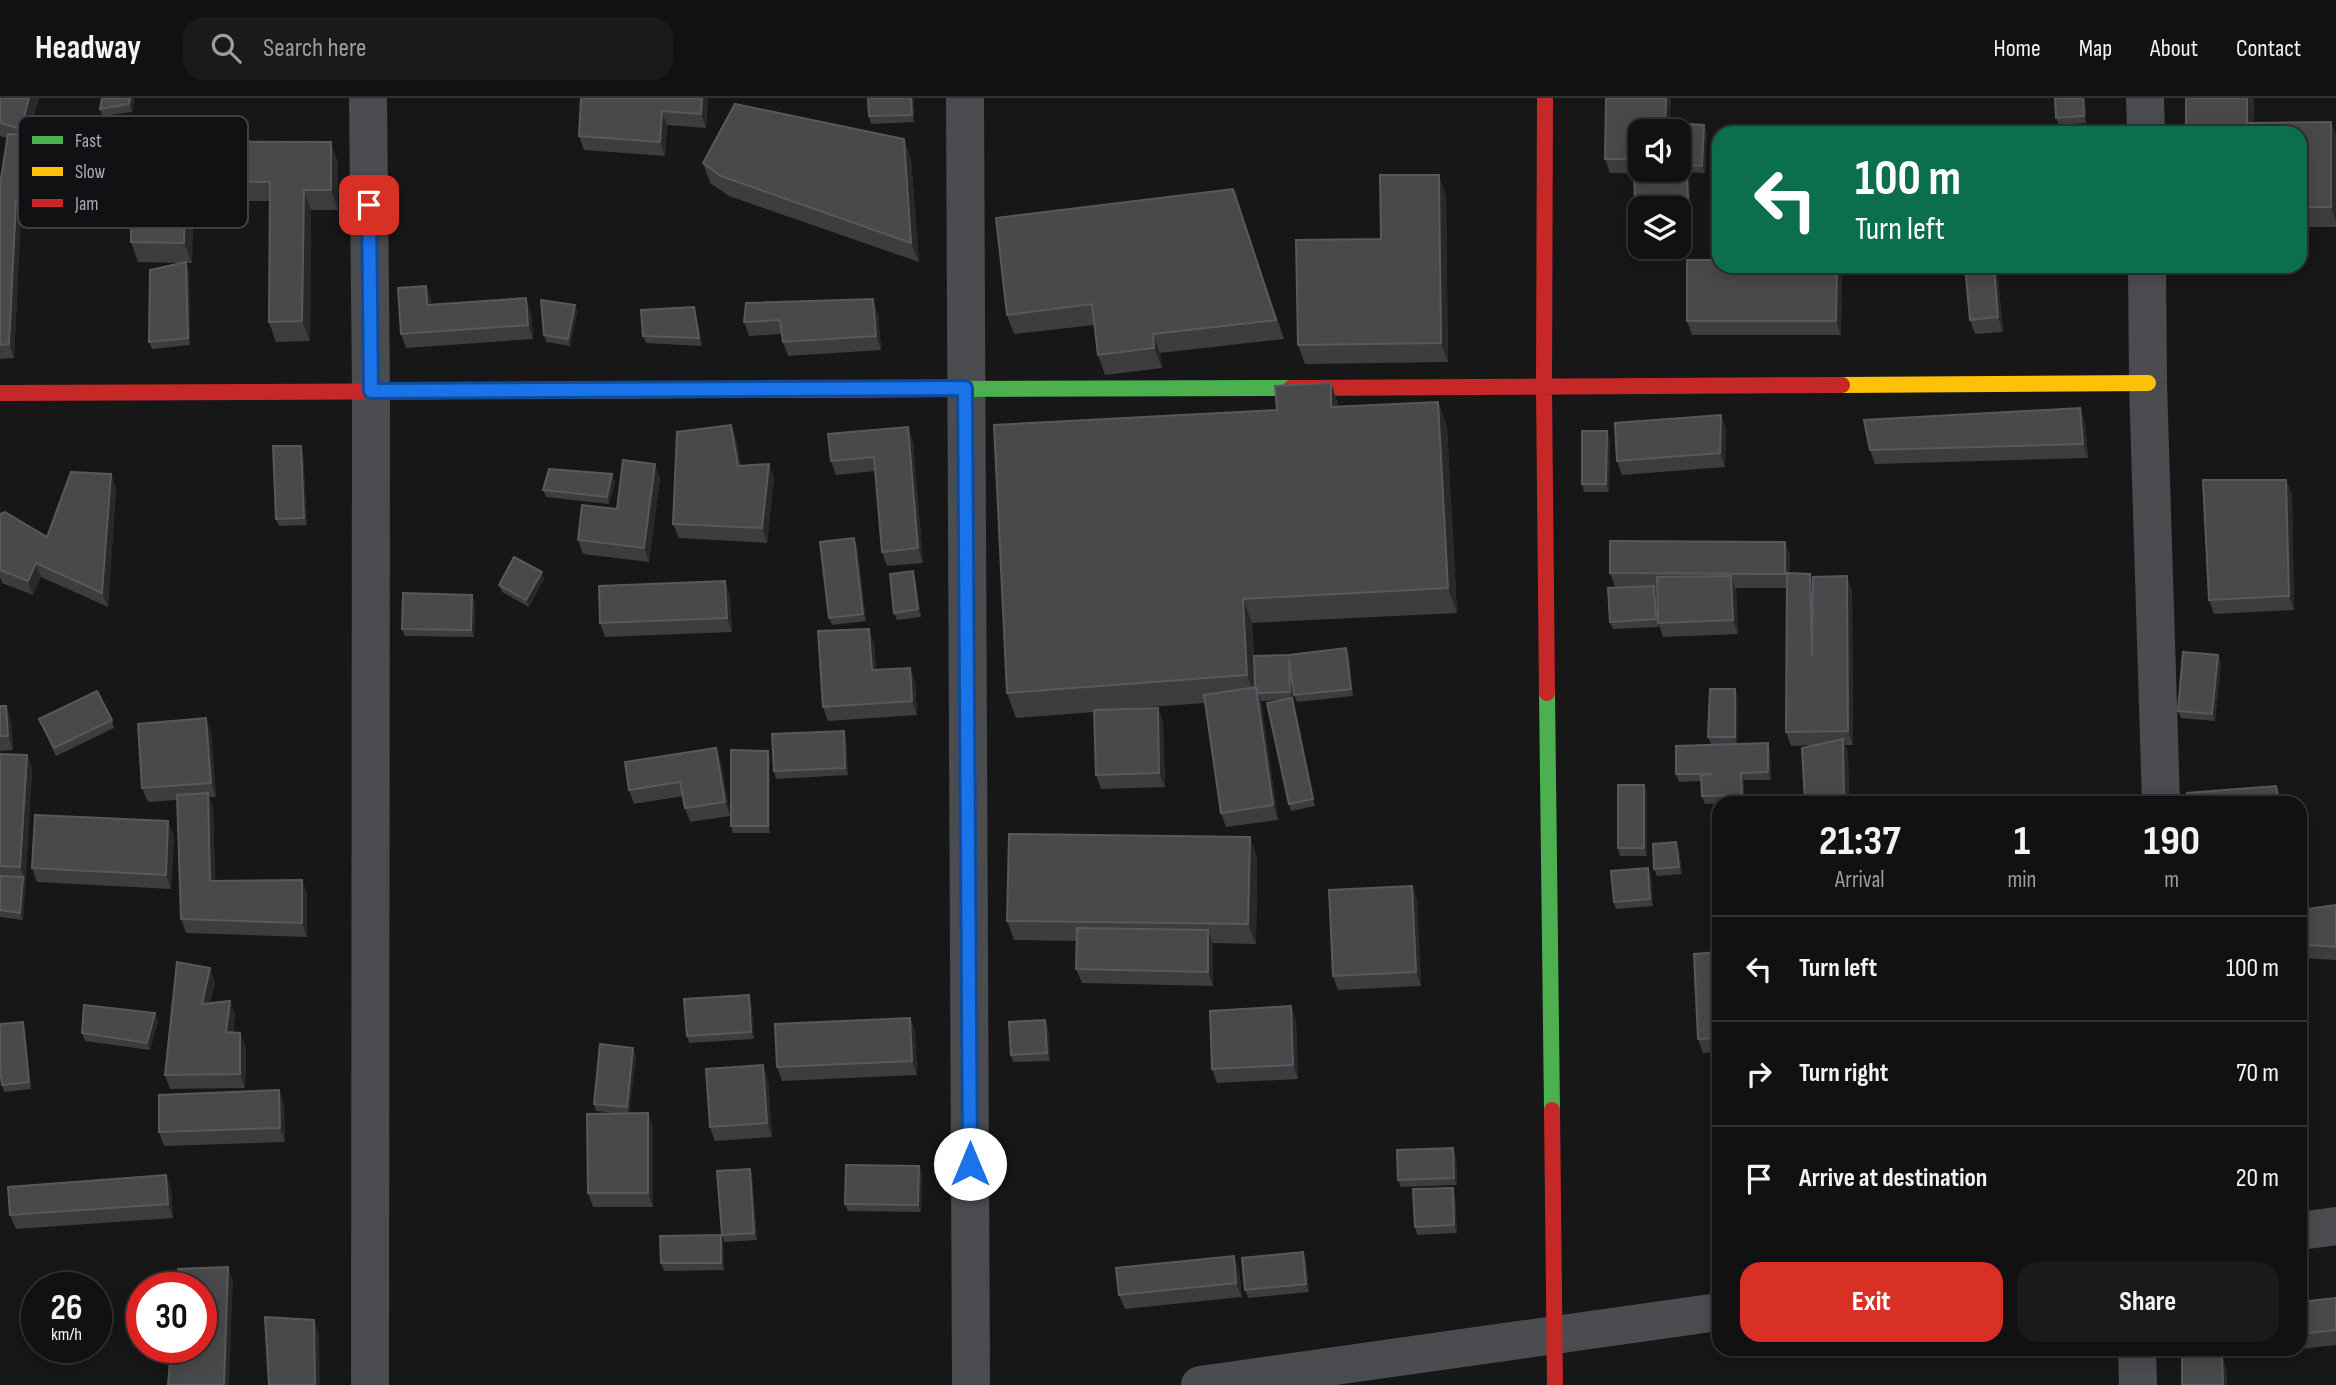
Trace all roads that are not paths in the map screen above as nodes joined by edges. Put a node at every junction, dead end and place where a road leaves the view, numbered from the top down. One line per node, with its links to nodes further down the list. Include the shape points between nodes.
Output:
1 (368, 98): 10 (street)
2 (965, 98): 8 (street)
3 (1545, 98): 9 (street)
4 (2145, 98): 5 (street)
5 (2146, 126)
6 (2147, 273): 7 (street)
7 (2148, 383): 9 (street); 12 (street)
8 (965, 388): 9 (street); 10 (street); 19 (street)
9 (1544, 388): 16 (street)
10 (371, 391): 11 (street); 18 (street)
11 (0, 393)
12 (2161, 796)
13 (2336, 1226): 14 (street)
14 (2307, 1230)
15 (1712, 1313): 16 (street)
16 (1555, 1335): 20 (street); 21 (street)
17 (2137, 1356): 22 (street)
18 (370, 1385)
19 (971, 1385)
20 (1199, 1385)
21 (1555, 1385)
22 (2138, 1385)

